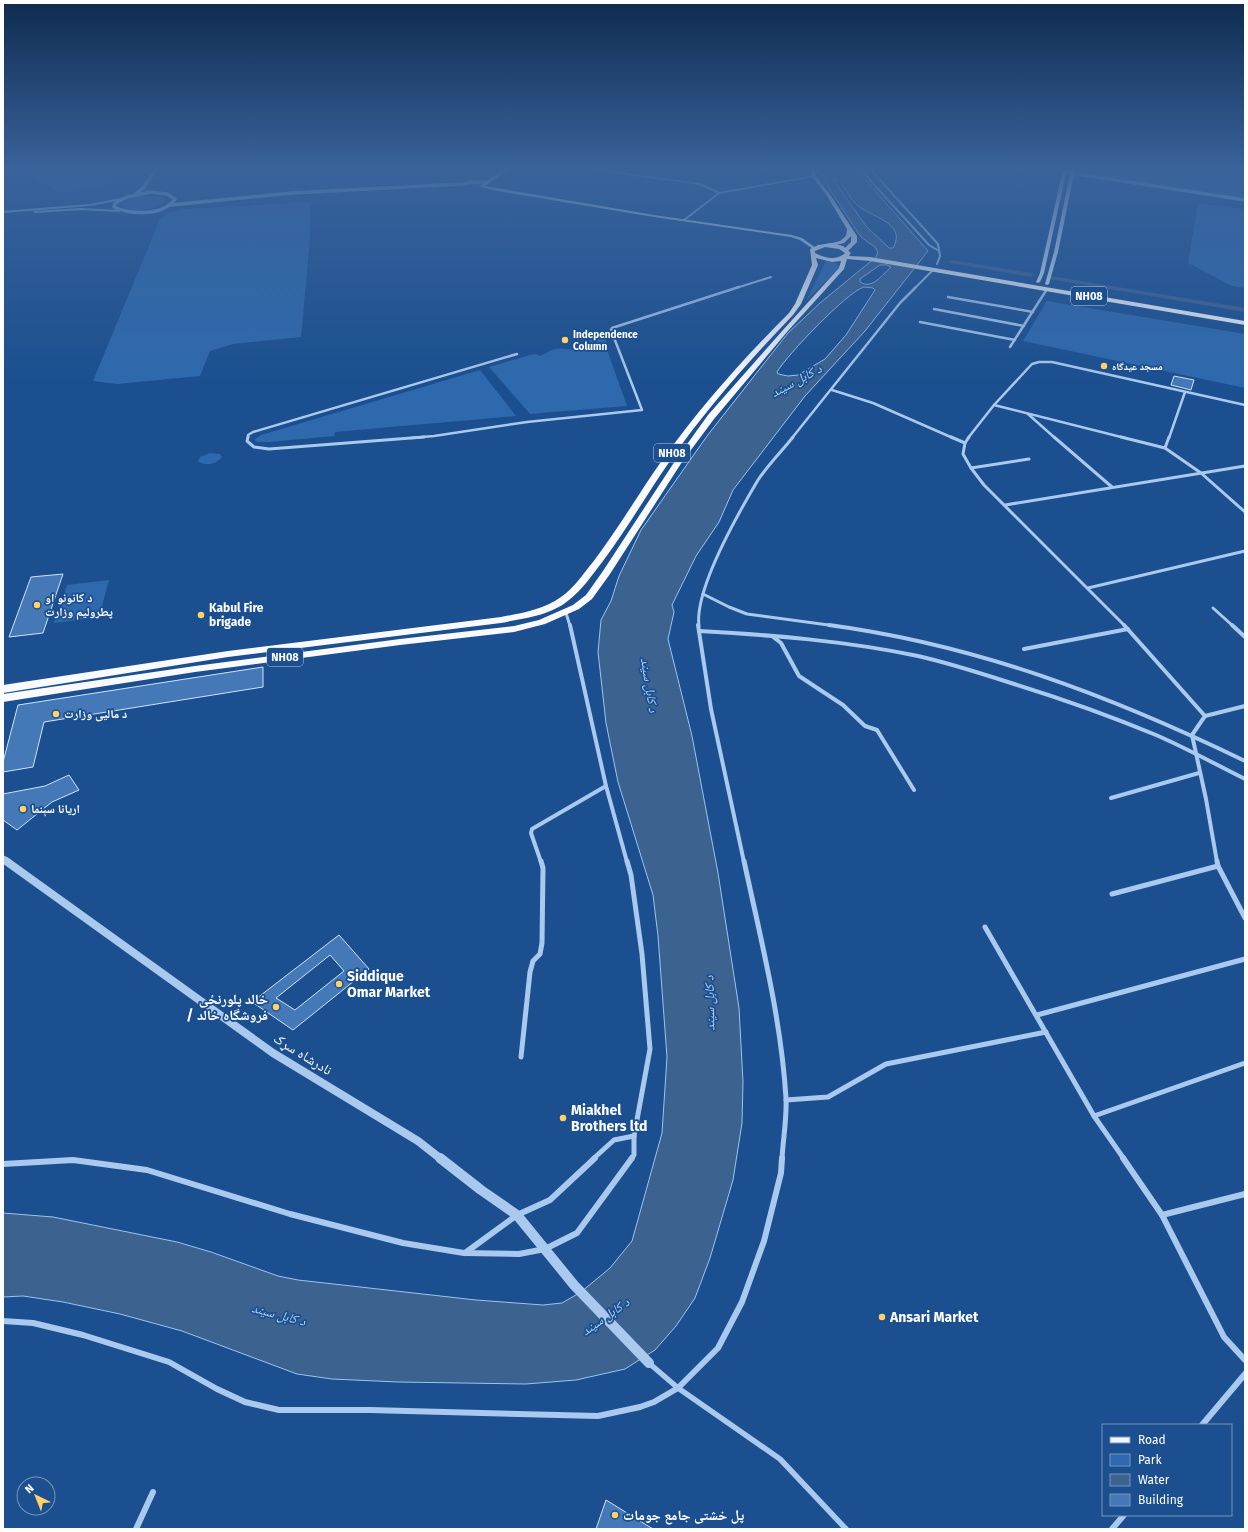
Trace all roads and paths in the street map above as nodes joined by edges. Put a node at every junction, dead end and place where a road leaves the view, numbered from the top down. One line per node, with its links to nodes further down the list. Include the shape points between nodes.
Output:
1 (797, 240): 9 (main road)
2 (843, 240): 8 (main road)
3 (854, 240): 11 (main road)
4 (925, 240): 10 (street)
5 (935, 240): 10 (street)
6 (1049, 240): 14 (main road)
7 (1058, 240): 15 (main road)
8 (827, 245): 9 (highway, NH08); 11 (highway, NH08, via 838,246)
9 (813, 251): 11 (highway, NH08, via 827,259); 50 (highway, NH08, via 815,265 791,314 754,350 700,415 666,461 620,532 580,585 565,599 536,613 501,620 228,654)
10 (939, 251): 12 (street, via 940,256)
11 (846, 254): 12 (highway, NH08); 44 (highway, NH08, via 842,268 711,417 589,597)
12 (935, 267): 14 (highway, NH08); 15 (highway, NH08); 26 (street, via 900,303)
13 (771, 278): 25 (street, via 612,328 642,410 526,422 434,436 276,448 254,447 247,441 248,435 253,432)
14 (1038, 282): 15 (highway, NH08)
15 (1047, 286): 18 (street); 19 (highway, NH08); 21 (highway, NH08)
16 (948, 297): 18 (street)
17 (934, 309): 22 (street)
18 (1033, 312): 22 (street)
19 (1245, 317)
20 (920, 322): 23 (street)
21 (1245, 323)
22 (1024, 326): 23 (street)
23 (1015, 340): 24 (street)
24 (1010, 347)
25 (518, 354)
26 (832, 390): 31 (street, via 873,403); 42 (street, via 759,479 716,558)
27 (1185, 392): 28 (street, via 1052,362 1039,362 1032,364); 29 (street); 32 (street)
28 (994, 405): 30 (street); 31 (street)
29 (1245, 405)
30 (1026, 413): 32 (street); 37 (street)
31 (965, 443): 35 (street, via 962,454)
32 (1165, 448): 36 (street)
33 (1029, 459): 35 (street)
34 (1245, 466): 36 (street)
35 (971, 468): 38 (street)
36 (1201, 473): 37 (street); 39 (street)
37 (1112, 487): 38 (street)
38 (1005, 505): 41 (street)
39 (1245, 512)
40 (1245, 551): 41 (street)
41 (1088, 588): 45 (street)
42 (703, 594): 46 (street, via 698,621); 54 (street, via 733,610 922,641 1019,667 1107,699)
43 (1213, 608): 48 (street)
44 (566, 613): 51 (highway, NH08, via 514,629 195,669); 59 (street)
45 (1128, 629): 49 (street); 53 (street)
46 (699, 632): 47 (street); 72 (street, via 711,709 780,1031)
47 (772, 636): 55 (street, via 907,654 956,666 1111,717); 60 (street, via 781,643 799,676 843,705 865,726 878,730)
48 (1245, 637)
49 (1024, 649)
50 (3, 689)
51 (3, 698)
52 (1245, 706): 53 (street)
53 (1205, 716): 54 (street)
54 (1192, 735): 55 (street); 56 (street)
55 (1195, 754): 57 (street); 58 (street)
56 (1245, 761)
57 (1199, 773): 61 (street); 63 (street)
58 (1245, 778)
59 (606, 786): 70 (street, via 532,829 531,833 543,868 542,943 540,954 532,961); 74 (street, via 631,875 642,954 650,1049)
60 (914, 790)
61 (1112, 798)
62 (3, 859): 77 (street, نادرشاه سړک, via 273,1053 418,1141)
63 (1218, 866): 64 (street); 65 (street)
64 (1112, 894)
65 (1245, 918)
66 (985, 927): 68 (street)
67 (1245, 959): 68 (street)
68 (1037, 1015): 69 (street)
69 (1046, 1032): 72 (street, via 886,1064 828,1097); 73 (street)
70 (521, 1057)
71 (1245, 1063): 73 (street)
72 (786, 1100): 85 (street, via 781,1173 764,1242 742,1302 718,1348)
73 (1094, 1116): 78 (street)
74 (634, 1136): 77 (street, via 614,1140 550,1200); 79 (street, via 634,1155 577,1233)
75 (3, 1164): 80 (street, via 73,1160 147,1170 298,1216 403,1243)
76 (1245, 1194): 78 (street)
77 (517, 1215): 79 (street, نادرشاه سړک); 80 (street)
78 (1162, 1215): 82 (street, via 1224,1337)
79 (545, 1249): 80 (street, via 519,1254); 83 (street, نادرشاه سړک, via 574,1285)
80 (464, 1253)
81 (3, 1321): 85 (street, via 33,1323 83,1335 169,1362 246,1402 279,1410 598,1416 647,1405)
82 (1245, 1360)
83 (649, 1363): 85 (street)
84 (1245, 1374): 86 (street)
85 (678, 1388): 90 (street, via 780,1459)
86 (1203, 1424)
87 (154, 1492): 89 (street)
88 (1123, 1516): 91 (street)
89 (136, 1529)
90 (846, 1529)
91 (1112, 1529)

